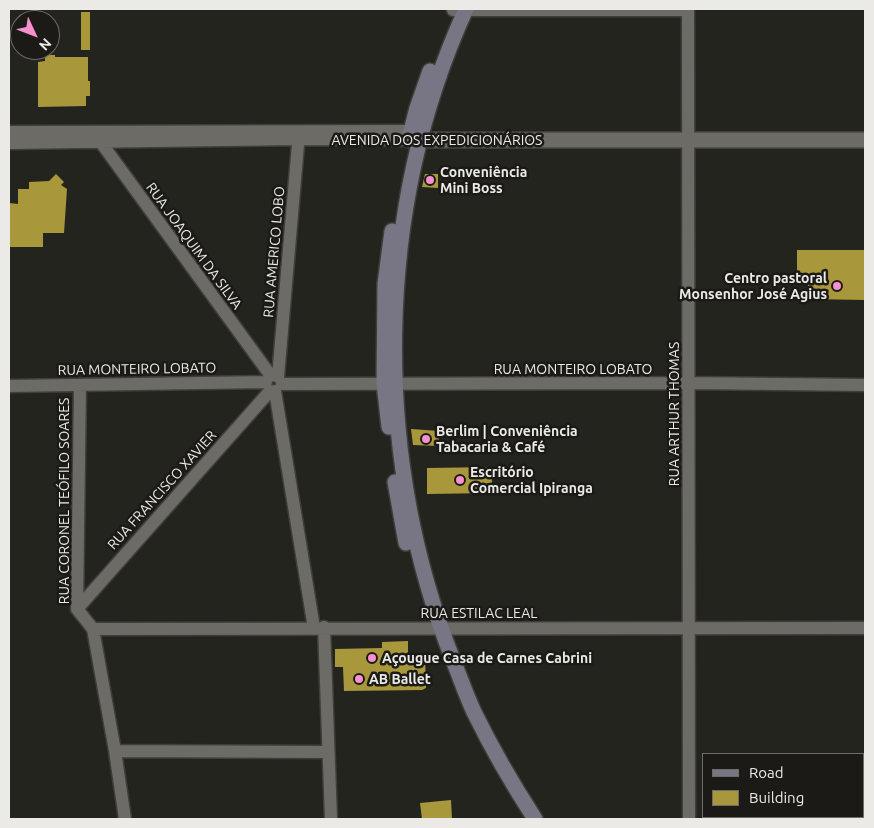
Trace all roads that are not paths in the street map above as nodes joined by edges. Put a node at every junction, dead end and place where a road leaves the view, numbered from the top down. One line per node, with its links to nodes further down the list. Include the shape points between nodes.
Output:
1 (688, 9): 2 (street); 7 (street, RUA ARTHUR THOMAS)
2 (459, 10): 6 (main road)
3 (865, 131): 8 (street, AVENIDA DOS EXPEDICIONÁRIOS)
4 (9, 132): 9 (street, AVENIDA DOS EXPEDICIONÁRIOS)
5 (299, 135): 6 (street, AVENIDA DOS EXPEDICIONÁRIOS); 9 (street, AVENIDA DOS EXPEDICIONÁRIOS); 12 (street, RUA AMERICO LOBO)
6 (415, 135): 7 (street, AVENIDA DOS EXPEDICIONÁRIOS); 13 (main road, via 405,213 391,284)
7 (689, 136): 8 (street, AVENIDA DOS EXPEDICIONÁRIOS); 14 (street, RUA ARTHUR THOMAS)
8 (793, 136): 10 (street, AVENIDA DOS EXPEDICIONÁRIOS)
9 (97, 137): 11 (street, AVENIDA DOS EXPEDICIONÁRIOS); 12 (street, RUA JOAQUIM DA SILVA)
10 (865, 140)
11 (9, 143)
12 (274, 384): 13 (street, RUA MONTEIRO LOBATO); 15 (street, RUA MONTEIRO LOBATO); 18 (street, RUA FRANCISCO XAVIER); 19 (street)
13 (390, 384): 14 (street, RUA MONTEIRO LOBATO); 20 (main road, via 398,475)
14 (689, 384): 16 (street, RUA MONTEIRO LOBATO); 21 (street, RUA ARTHUR THOMAS)
15 (80, 385): 17 (street, RUA MONTEIRO LOBATO); 18 (street, RUA CORONEL TEÓFILO SOARES)
16 (865, 385)
17 (9, 386)
18 (77, 609): 23 (street, RUA CORONEL TEÓFILO SOARES)
19 (319, 628): 20 (street, RUA ESTILAC LEAL); 23 (street, RUA ESTILAC LEAL); 26 (street)
20 (435, 628): 21 (street, RUA ESTILAC LEAL); 24 (main road)
21 (688, 628): 22 (street, RUA ESTILAC LEAL); 31 (street, RUA ARTHUR THOMAS)
22 (865, 628)
23 (93, 629): 25 (street, RUA CORONEL TEÓFILO SOARES)
24 (469, 712): 29 (main road, via 490,762); 30 (main road)
25 (115, 751): 26 (street); 27 (street, RUA CORONEL TEÓFILO SOARES)
26 (328, 752): 28 (street)
27 (125, 819)
28 (331, 819)
29 (524, 819)
30 (535, 819)
31 (689, 819)

